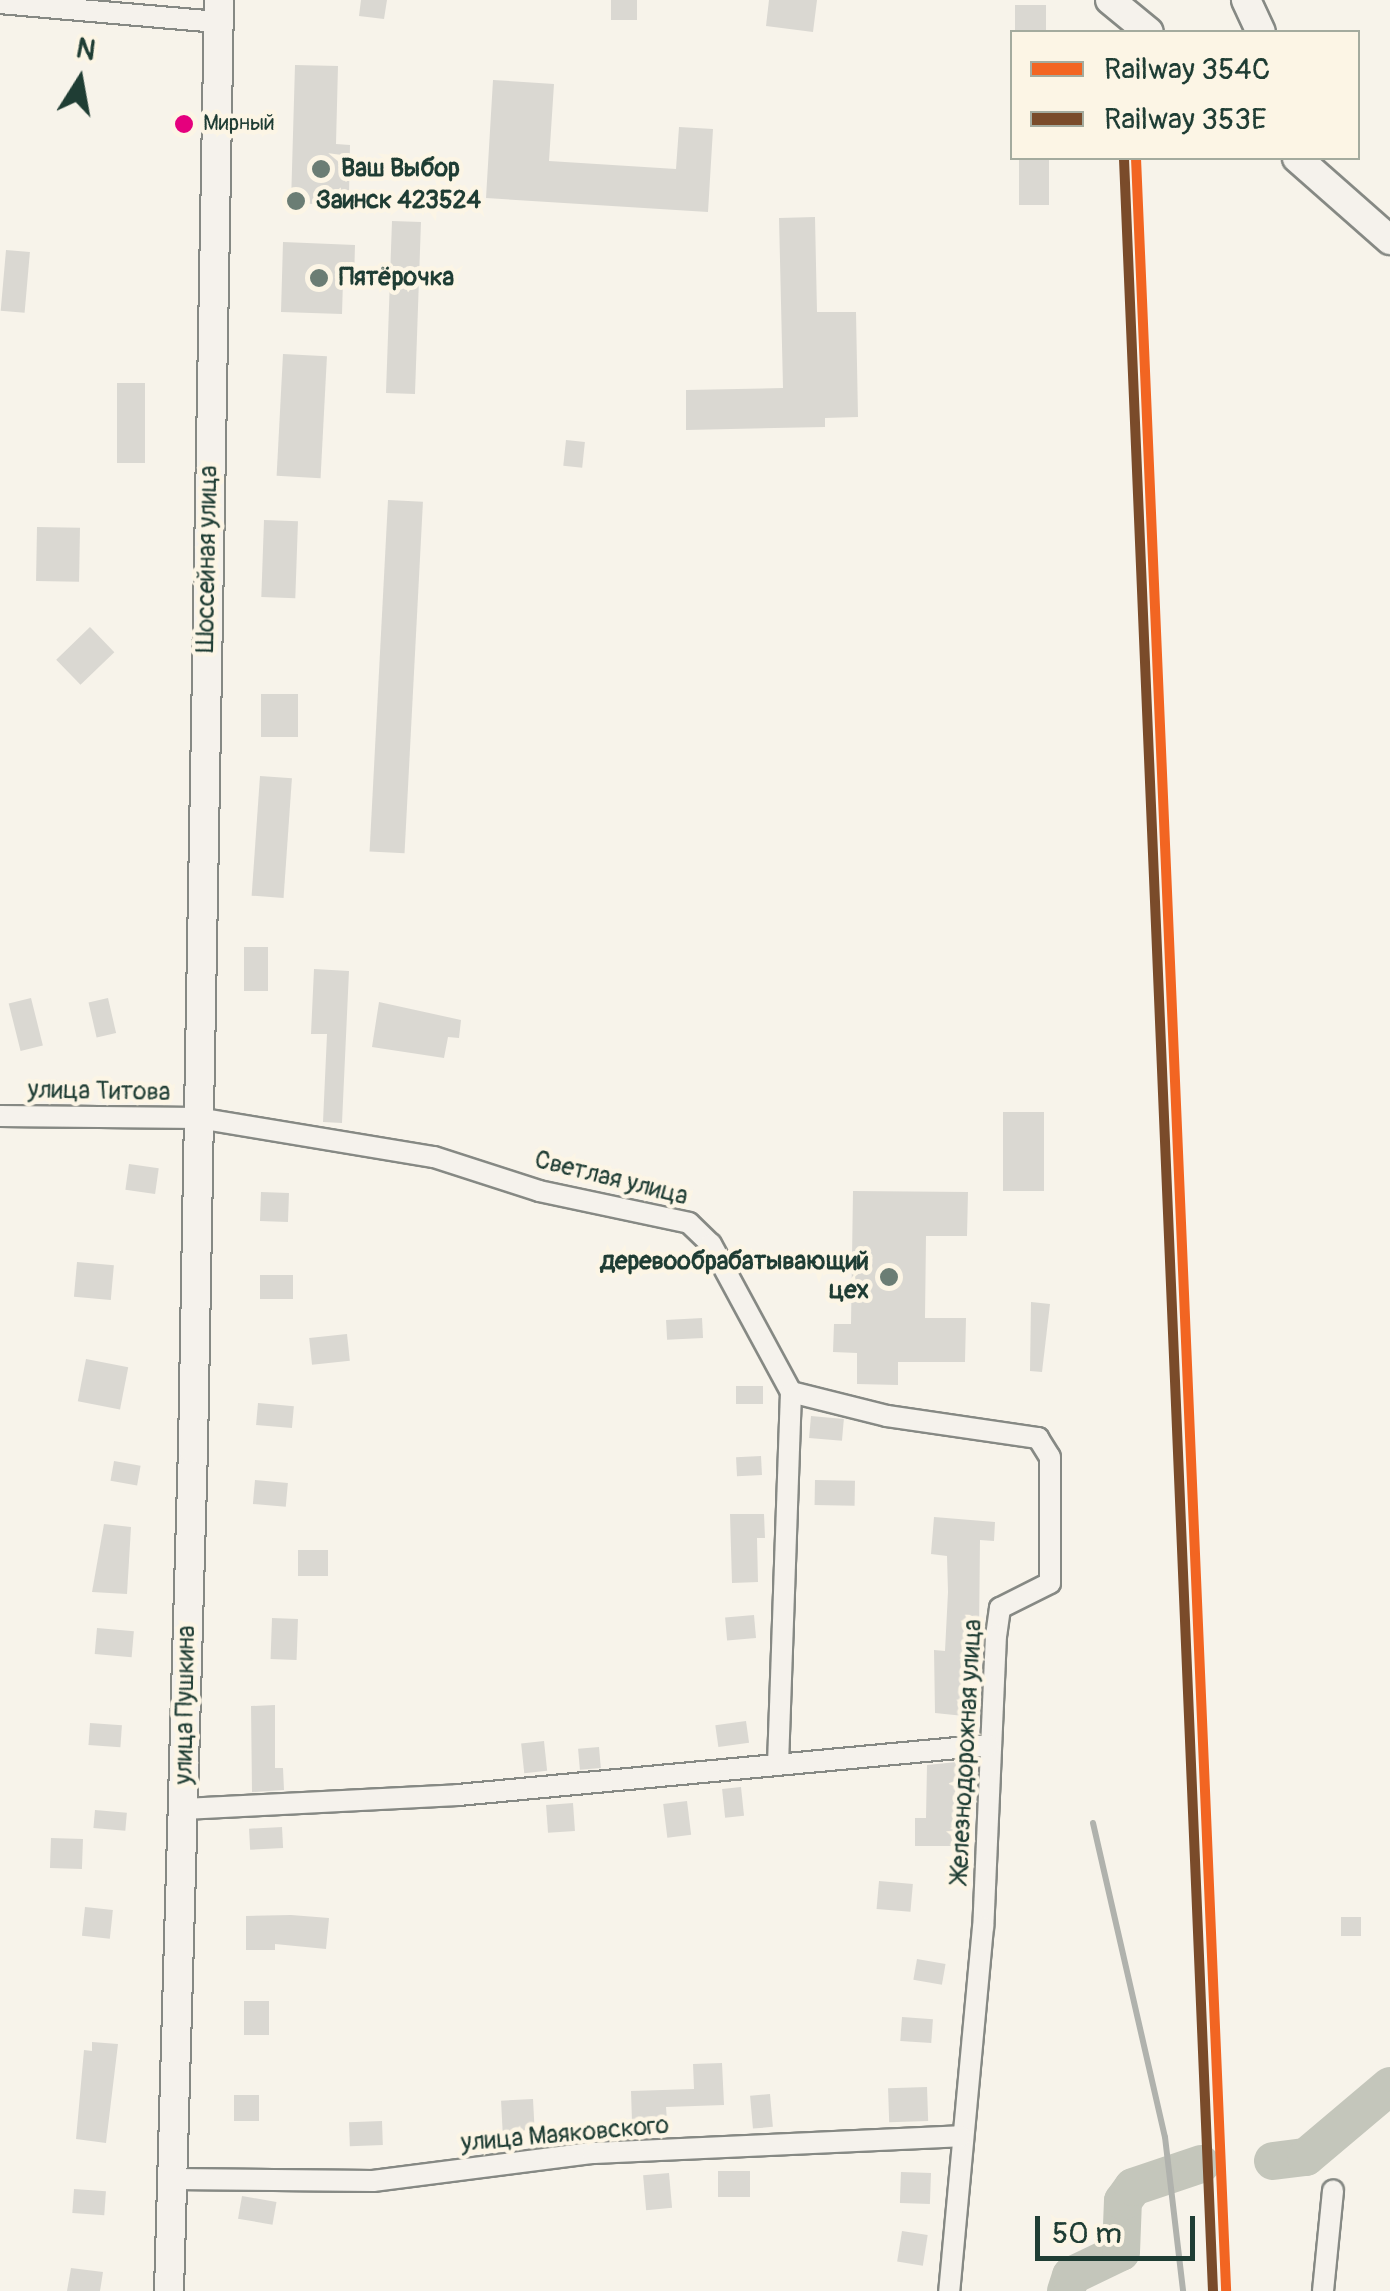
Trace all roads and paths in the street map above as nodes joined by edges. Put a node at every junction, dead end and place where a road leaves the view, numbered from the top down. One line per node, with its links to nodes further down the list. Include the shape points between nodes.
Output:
1 (1246, 0): 4 (main road)
2 (0, 4): 3 (street)
3 (218, 11): 8 (main road, Шоссейная улица)
4 (1260, 30)
5 (1298, 160): 6 (main road)
6 (1390, 240)
7 (0, 1116): 8 (street, улица Титова)
8 (198, 1118): 9 (street, Светлая улица, via 434,1157 539,1192 689,1223 711,1244); 12 (main road, улица Пушкина)
9 (791, 1392): 10 (street, Железнодорожная улица, via 887,1416 1038,1438 1050,1457 1050,1582 1000,1608); 11 (street)
10 (989, 1745): 11 (street); 13 (street, Железнодорожная улица, via 983,1927)
11 (778, 1763): 12 (street, via 458,1795)
12 (184, 1809): 14 (main road, улица Пушкина)
13 (961, 2136): 14 (street, улица Маяковского, via 593,2153 373,2181); 17 (street, Железнодорожная улица)
14 (174, 2180): 16 (main road, улица Пушкина)
15 (1333, 2190): 18 (street)
16 (169, 2291)
17 (949, 2291)
18 (1323, 2291)

